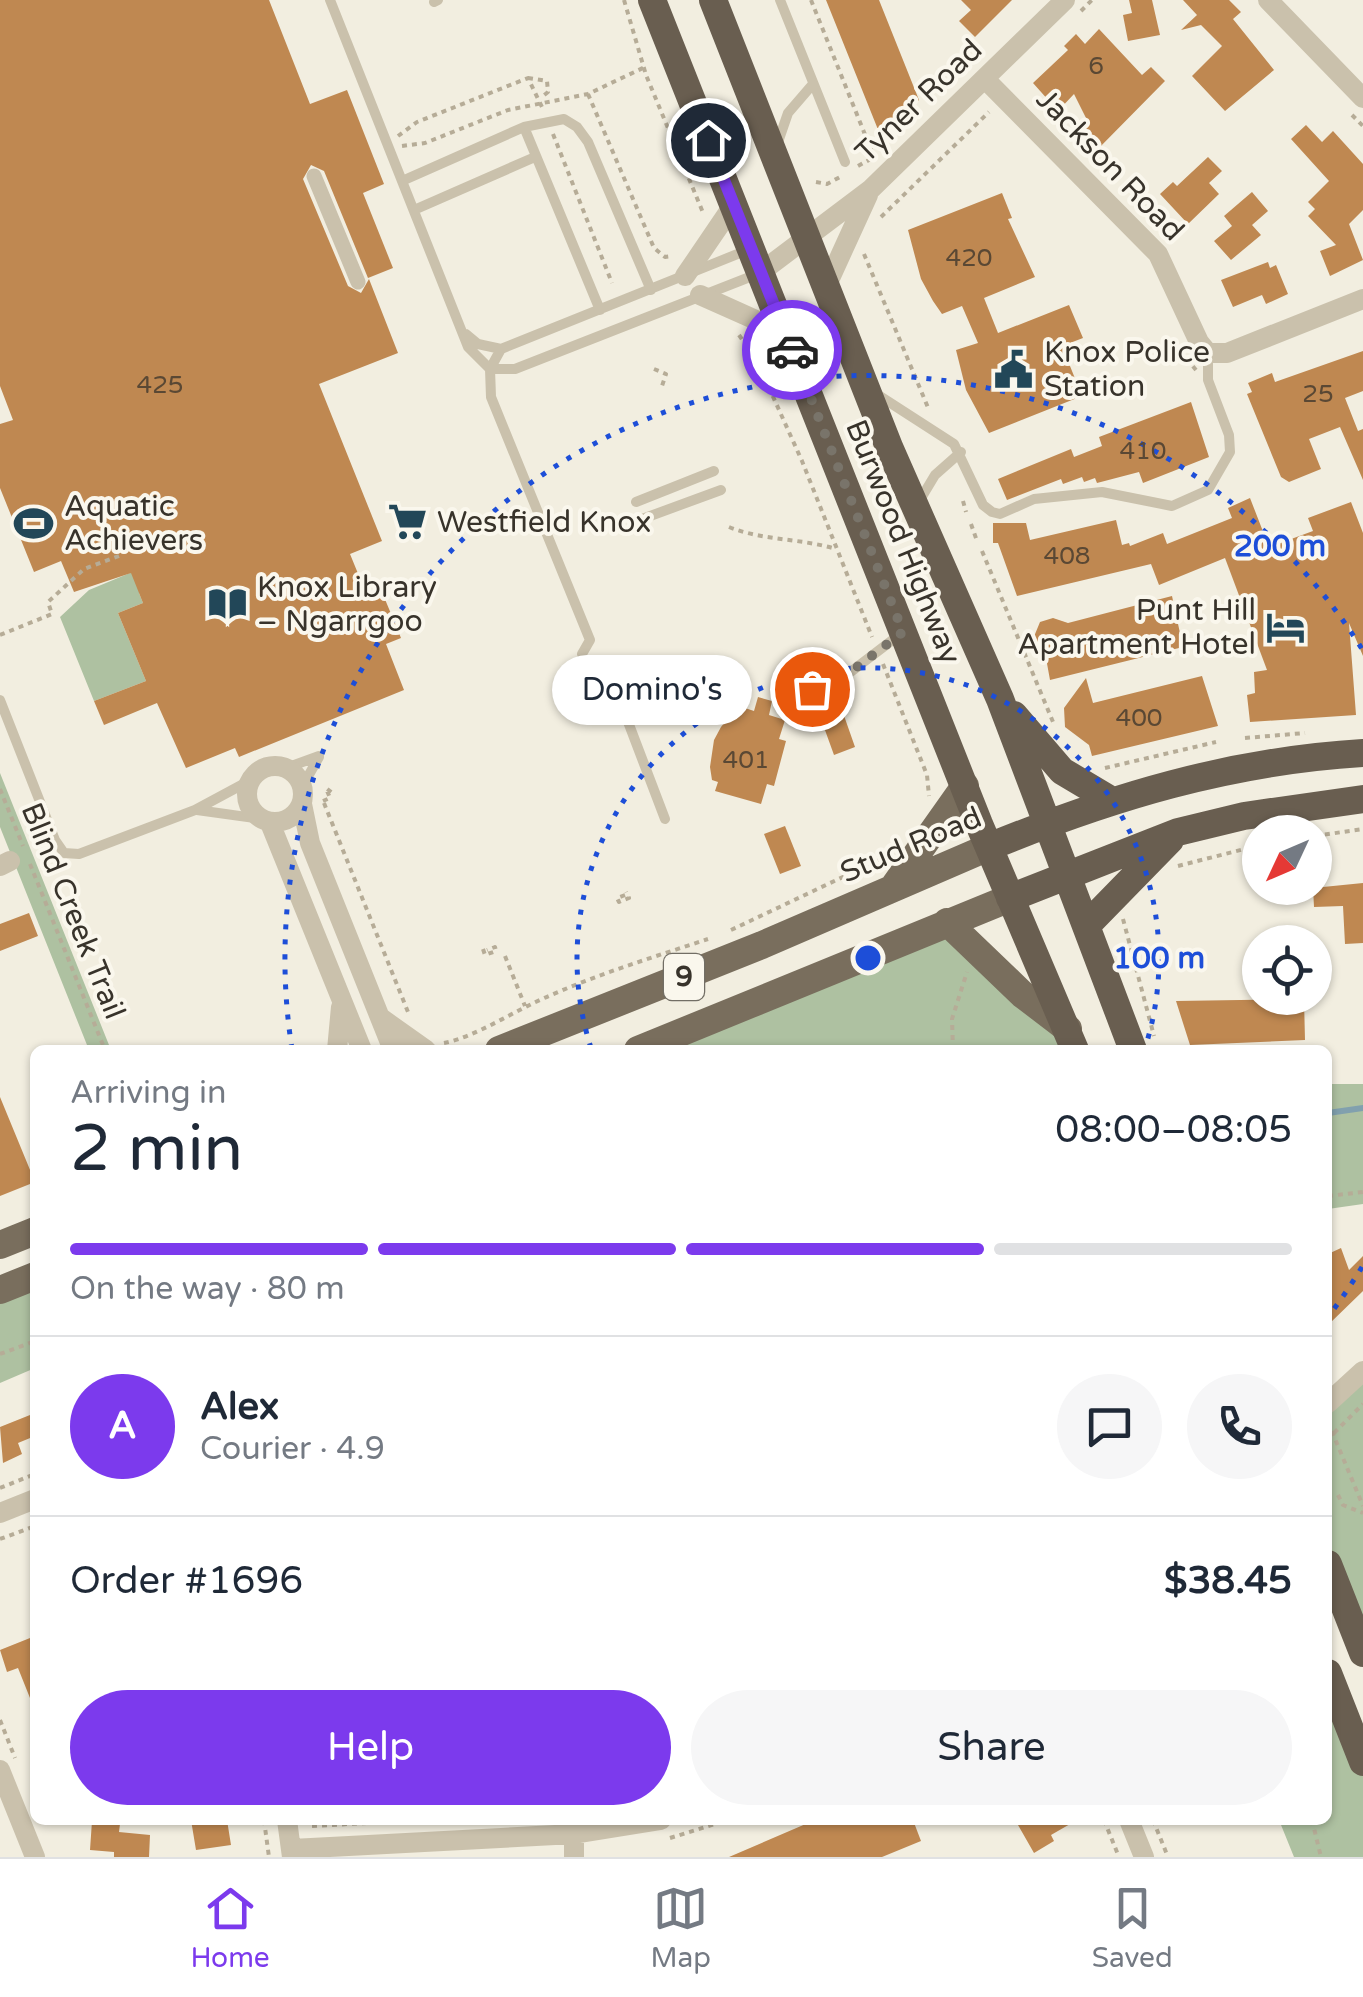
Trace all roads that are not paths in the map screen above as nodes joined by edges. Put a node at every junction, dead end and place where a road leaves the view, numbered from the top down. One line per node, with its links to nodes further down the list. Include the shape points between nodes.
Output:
1 (330, 0): 15 (lane)
2 (652, 0): 17 (highway, Burwood Highway)
3 (713, 0): 11 (highway, Burwood Highway)
4 (780, 0): 8 (lane)
5 (1065, 0): 7 (street, Tyner Road)
6 (1268, 0): 9 (street)
7 (986, 79): 16 (street, Tyner Road); 31 (street, Jackson Road, via 1158,254)
8 (813, 84): 11 (lane, via 785,120); 13 (lane)
9 (1363, 98)
10 (524, 128): 12 (lane); 15 (lane); 24 (lane, via 564,119 578,127)
11 (774, 155): 19 (highway, Burwood Highway)
12 (535, 157): 18 (lane); 27 (lane)
13 (845, 162)
14 (314, 176): 22 (street)
15 (402, 181): 18 (lane)
16 (871, 189): 19 (street, Tyner Road); 23 (street)
17 (734, 204): 20 (highway, Burwood Highway); 21 (street)
18 (414, 210): 29 (lane)
19 (806, 234): 20 (street, Tyner Road); 23 (highway, Burwood Highway)
20 (757, 260): 21 (lane); 25 (lane); 28 (highway, Burwood Highway)
21 (685, 276): 24 (lane)
22 (358, 282)
23 (826, 286): 33 (highway, Burwood Highway)
24 (651, 290): 27 (lane)
25 (700, 295): 28 (street); 32 (lane, via 515,369)
26 (1363, 299): 31 (street, via 1220,355)
27 (600, 310): 30 (lane)
28 (785, 333): 40 (highway, Burwood Highway)
29 (465, 334): 30 (lane); 32 (lane, via 472,356)
30 (501, 349): 32 (lane)
31 (1208, 352): 34 (lane, via 1208,380 1230,444 1222,472 1194,500 1172,506 1110,492 1034,498 1000,514 988,510)
32 (490, 370): 41 (lane, via 491,397 590,640)
33 (866, 387): 34 (lane); 38 (highway, Burwood Highway)
34 (961, 452): 38 (lane, via 928,485)
35 (710, 473): 37 (lane)
36 (717, 492): 39 (lane)
37 (636, 502)
38 (917, 509): 44 (highway, Burwood Highway)
39 (642, 519)
40 (903, 632): 43 (lane, via 844,677); 49 (highway, Burwood Highway)
41 (582, 654)
42 (606, 664): 54 (lane)
43 (812, 689)
44 (1000, 699): 51 (highway, via 1062,771); 56 (highway, Burwood Highway)
45 (0, 700): 53 (lane, via 64,852 79,854)
46 (1363, 753): 51 (highway, Stud Road / 9, via 1257,764)
47 (286, 768): 48 (street, via 269,766); 50 (street); 50 (lane, via 319,756)
48 (250, 781): 53 (lane); 55 (street, via 249,806)
49 (965, 786): 58 (highway, Burwood Highway); 60 (main road)
50 (310, 791): 55 (street, via 286,821); 65 (street, via 310,844)
51 (1110, 799): 56 (highway, Stud Road / 9)
52 (1363, 800): 57 (highway, 9)
53 (194, 810): 55 (lane)
54 (665, 819)
55 (266, 821): 64 (street)
56 (1048, 823): 58 (highway, Stud Road / 9); 59 (highway, Burwood Highway)
57 (1178, 832): 59 (highway, 9); 63 (highway)
58 (988, 847): 60 (main road, Stud Road / 9); 61 (highway, Burwood Highway)
59 (1069, 874): 61 (highway, 9); 63 (highway, Burwood Highway)
60 (894, 886): 71 (main road, Stud Road / 9)
61 (1010, 898): 62 (main road, 9); 66 (highway, Burwood Highway)
62 (946, 922): 66 (main road); 72 (main road, 9)
63 (1088, 924): 73 (highway, Burwood Highway)
64 (341, 1002): 67 (street); 68 (street)
65 (380, 1017): 69 (street); 70 (street)
66 (1072, 1040)
67 (337, 1045)
68 (360, 1045)
69 (391, 1045)
70 (430, 1045)
71 (510, 1045)
72 (650, 1045)
73 (1131, 1045)
74 (30, 1233): 75 (main road)
75 (0, 1245)
76 (30, 1278): 77 (main road)
77 (0, 1290)
78 (1363, 1371): 79 (street)
79 (1332, 1399)
80 (30, 1501): 81 (street)
81 (0, 1513)
82 (1332, 1574): 83 (highway)
83 (1363, 1653)
84 (1332, 1683): 85 (highway)
85 (1363, 1762)
86 (0, 1770): 92 (street)
87 (288, 1825): 91 (street)
88 (631, 1825): 90 (street)
89 (1130, 1825): 94 (street)
90 (574, 1834): 91 (street); 93 (street)
91 (292, 1853)
92 (35, 1857)
93 (574, 1857)
94 (1144, 1857)

